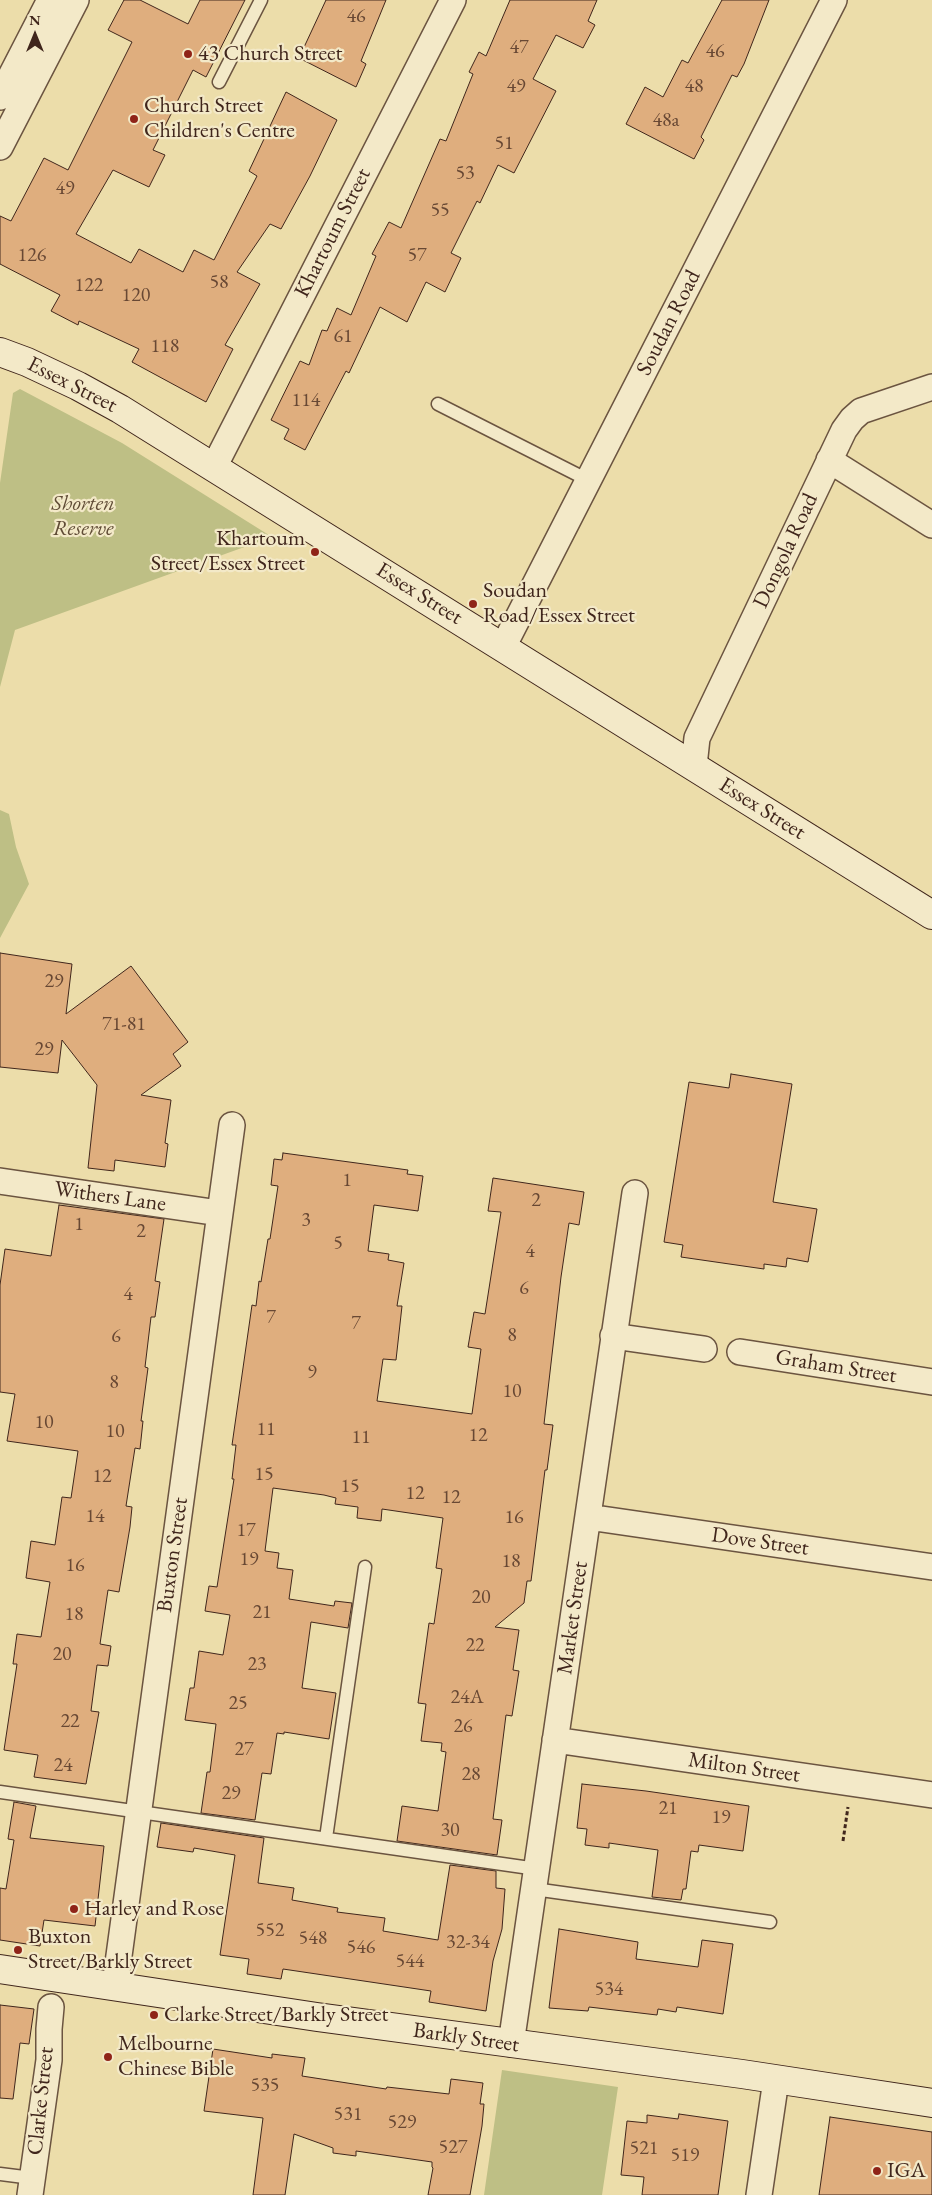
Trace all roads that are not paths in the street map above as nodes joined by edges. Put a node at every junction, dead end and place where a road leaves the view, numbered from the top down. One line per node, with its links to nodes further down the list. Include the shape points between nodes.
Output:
1 (50, 0): 7 (street)
2 (76, 0): 8 (street)
3 (261, 0): 6 (lane)
4 (452, 0): 13 (street, Khartoum Street)
5 (834, 0): 14 (street, Soudan Road)
6 (219, 82)
7 (0, 97)
8 (0, 147)
9 (0, 352): 13 (street, Essex Street, via 78,386)
10 (932, 387): 12 (street, Dongola Road, via 861,411 844,430)
11 (438, 404): 14 (lane)
12 (830, 460): 15 (street); 17 (street, Dongola Road, via 697,738)
13 (214, 467): 16 (street, Essex Street)
14 (588, 480): 16 (street, Soudan Road)
15 (932, 525)
16 (503, 646): 17 (street, Essex Street)
17 (694, 766): 18 (street, Essex Street)
18 (932, 915)
19 (232, 1125): 22 (street, Buxton Street)
20 (0, 1181): 22 (street, Withers Lane)
21 (635, 1193): 23 (street, Market Street)
22 (219, 1213): 33 (street, Buxton Street)
23 (613, 1336): 24 (street); 27 (street, Market Street)
24 (704, 1348)
25 (740, 1352): 26 (street, Graham Street)
26 (932, 1382)
27 (588, 1517): 29 (street, Dove Street); 30 (street, Market Street)
28 (365, 1567): 34 (lane)
29 (932, 1568)
30 (555, 1740): 32 (street, Milton Street); 35 (street, Market Street)
31 (0, 1792): 33 (lane)
32 (932, 1795)
33 (138, 1811): 34 (lane); 38 (street, Buxton Street)
34 (326, 1838): 35 (lane)
35 (535, 1879): 36 (lane); 40 (street, Market Street)
36 (770, 1922)
37 (0, 1969): 38 (street, Barkly Street)
38 (115, 1985): 40 (street, Barkly Street)
39 (51, 2007): 44 (street, Clarke Street, via 49,2060)
40 (511, 2044): 41 (street, Barkly Street)
41 (776, 2080): 42 (street, Barkly Street); 45 (street)
42 (932, 2103)
43 (0, 2174): 44 (lane)
44 (31, 2187)
45 (759, 2195)

